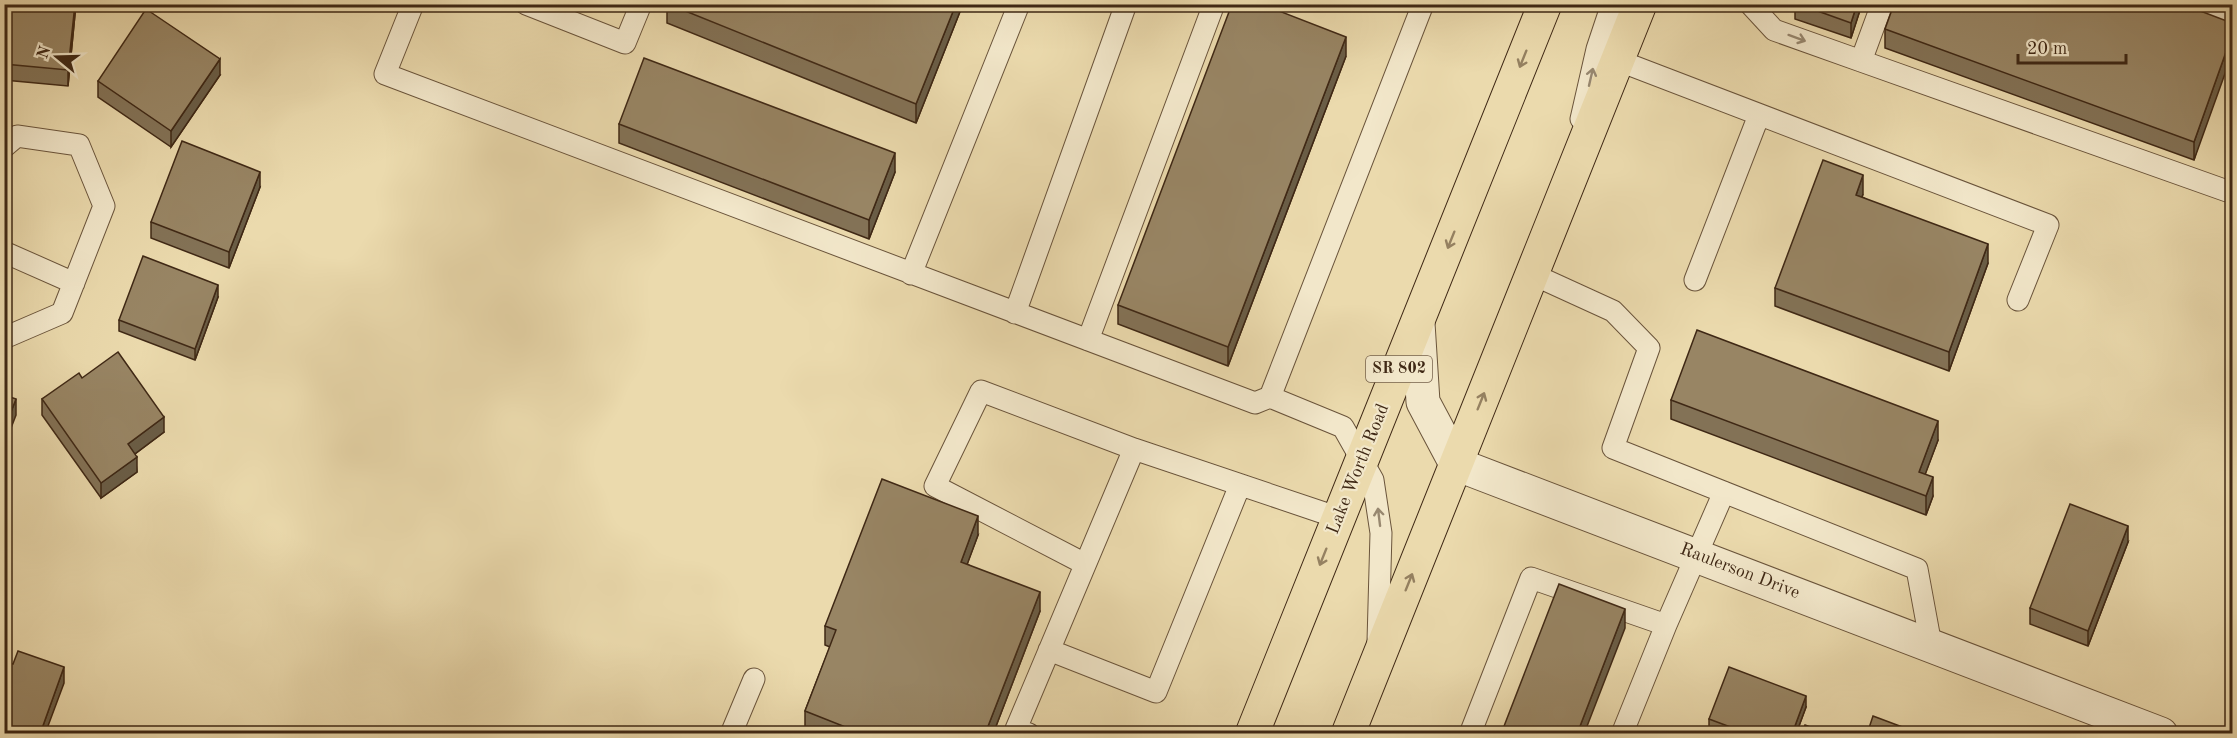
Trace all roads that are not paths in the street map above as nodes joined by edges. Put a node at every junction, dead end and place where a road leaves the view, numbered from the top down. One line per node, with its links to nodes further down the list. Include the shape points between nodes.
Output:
1 (413, 4): 22 (lane, via 385,74)
2 (526, 4): 3 (lane, via 625,43)
3 (641, 4)
4 (1019, 4): 22 (lane)
5 (1126, 4): 27 (lane)
6 (1214, 4): 30 (lane)
7 (1423, 4): 31 (lane)
8 (1545, 4): 28 (main road, Lake Worth Road / SR 802, one-way to 28)
9 (1612, 4): 20 (lane, one-way to 9, via 1597,49)
10 (1640, 4): 15 (main road)
11 (1750, 4): 16 (lane, one-way to 16, via 1774,30)
12 (1882, 4): 16 (lane)
13 (2202, 4): 14 (lane)
14 (2232, 16)
15 (1617, 60): 17 (lane); 20 (main road)
16 (1861, 62): 19 (lane)
17 (1759, 115): 24 (lane); 26 (lane, via 2048,225)
18 (4, 147): 25 (lane, via 17,136 79,145 104,206)
19 (2231, 186)
20 (1564, 195): 23 (main road)
21 (4, 252): 25 (lane)
22 (911, 274): 27 (lane)
23 (1532, 274): 34 (main road, one-way to 23); 36 (lane, via 1613,311 1649,348 1613,448)
24 (1695, 280)
25 (74, 284): 29 (lane, via 62,313)
26 (2018, 300)
27 (1015, 313): 30 (lane)
28 (1418, 323): 33 (main road, Lake Worth Road / SR 802); 34 (street, via 1423,402)
29 (4, 338)
30 (1088, 340): 31 (lane, via 1255,403)
31 (1270, 397): 33 (lane, via 1343,427)
32 (1134, 449): 35 (lane); 39 (lane); 39 (lane, via 981,391 935,486)
33 (1363, 459): 37 (main road, Lake Worth Road / SR 802); 43 (lane, one-way to 33, via 1381,533 1373,480)
34 (1456, 464): 38 (street, Raulerson Drive); 43 (main road, one-way to 34)
35 (1240, 485): 37 (lane); 42 (lane, via 1156,692)
36 (1724, 492): 38 (lane); 41 (lane, via 1917,569)
37 (1339, 518): 47 (main road, Lake Worth Road / SR 802, one-way to 47)
38 (1695, 554): 40 (lane); 41 (street, Raulerson Drive)
39 (1085, 564): 42 (lane)
40 (1666, 625): 49 (lane, via 1531,578); 50 (lane)
41 (1931, 645): 51 (street, Raulerson Drive)
42 (1049, 650): 45 (lane)
43 (1378, 660): 48 (main road)
44 (754, 679): 46 (lane)
45 (1020, 732)
46 (731, 734)
47 (1252, 734)
48 (1348, 734)
49 (1470, 734)
50 (1622, 734)
51 (2161, 734)

